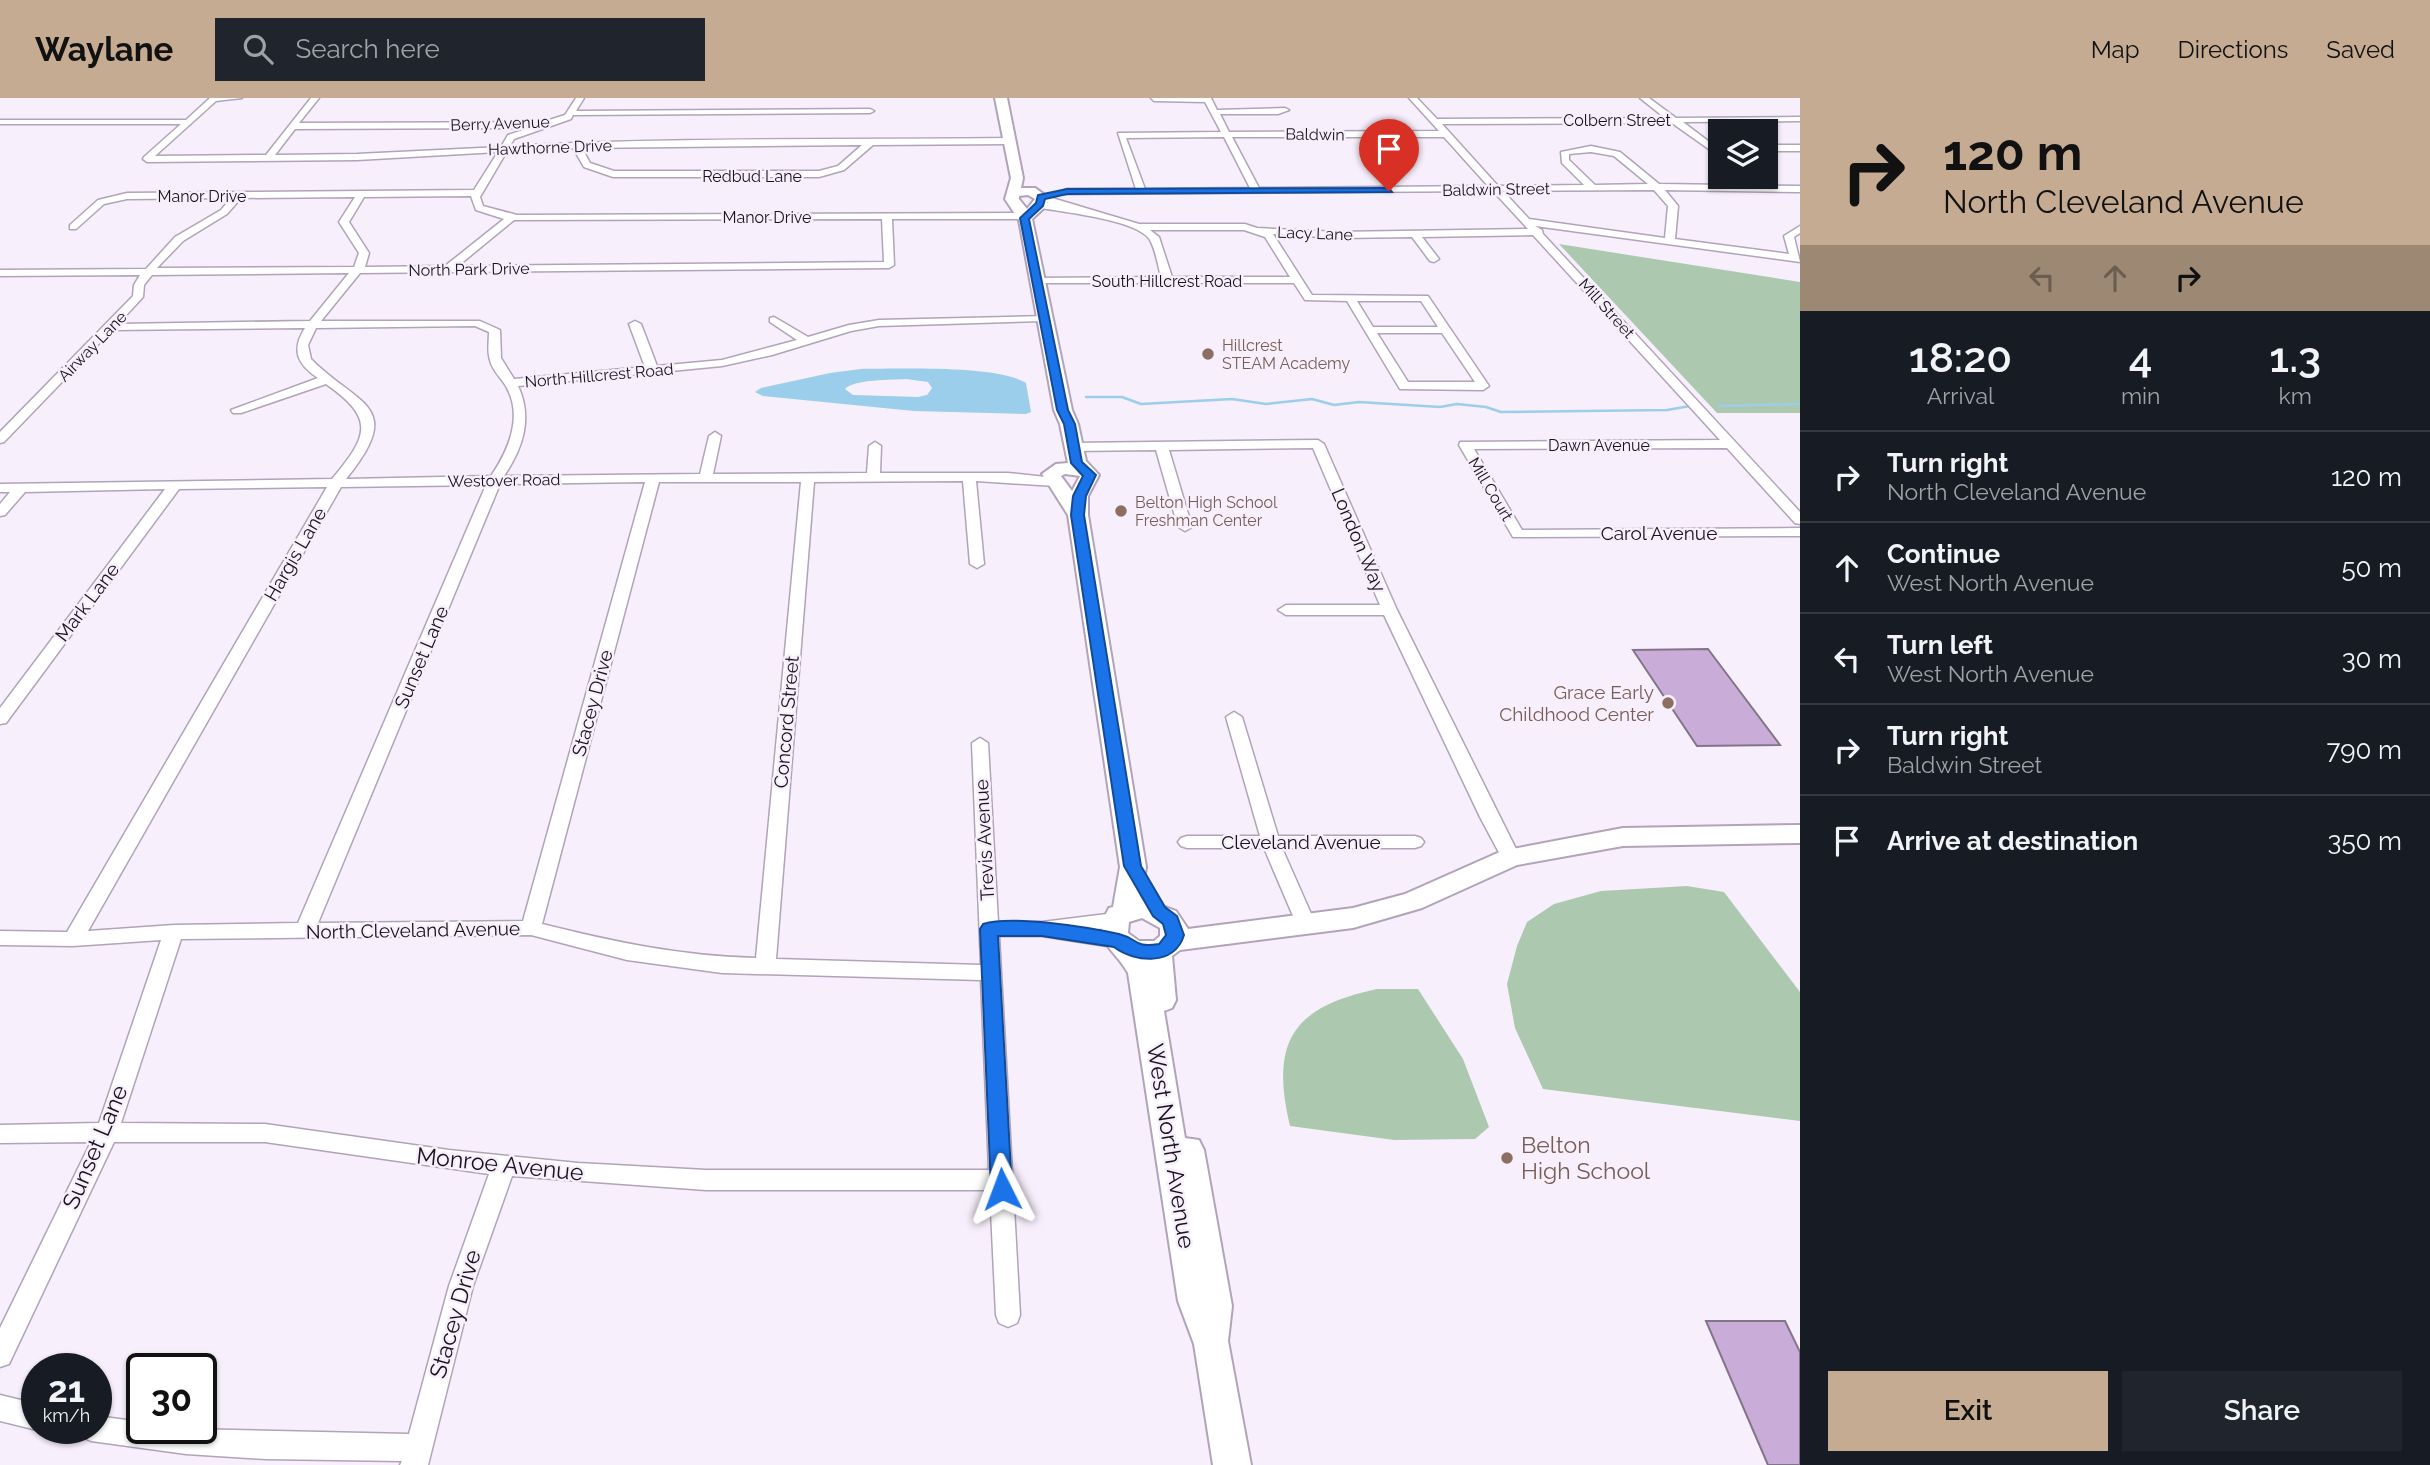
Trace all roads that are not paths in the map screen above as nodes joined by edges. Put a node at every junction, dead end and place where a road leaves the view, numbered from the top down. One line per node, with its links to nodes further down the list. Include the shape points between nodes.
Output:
1 (238, 98): 20 (street, via 214,99)
2 (315, 98): 23 (street)
3 (580, 98): 16 (street)
4 (699, 98): 12 (street)
5 (822, 98): 14 (street)
6 (1001, 98): 29 (main road)
7 (1413, 98): 21 (street, Mill Street)
8 (1644, 98): 18 (street)
9 (1154, 99): 10 (street)
10 (1208, 99): 15 (street)
11 (1285, 110): 15 (street)
12 (696, 111): 14 (street, Berry Avenue); 16 (street, Berry Avenue)
13 (870, 111): 14 (street, Berry Avenue)
14 (820, 112)
15 (1215, 112): 26 (street)
16 (571, 113): 22 (street, Berry Avenue, via 565,120)
17 (1800, 119): 18 (street, Colbern Street)
18 (1673, 120): 21 (street, Colbern Street); 31 (street)
19 (0, 122): 20 (street)
20 (189, 122): 36 (street, Hawthorne Drive, via 147,159)
21 (1434, 122): 27 (street, Mill Street)
22 (544, 125): 23 (street, Berry Avenue); 33 (street, via 515,134)
23 (294, 126): 36 (street)
24 (907, 131): 28 (street)
25 (884, 132): 30 (street, Redbud Lane)
26 (1227, 134): 27 (street, Baldwin); 43 (street, Baldwin, via 1121,135); 44 (street)
27 (1445, 134): 40 (street, Mill Street)
28 (925, 141): 29 (street, Hawthorne Drive); 30 (street, Hawthorne Drive)
29 (1009, 141): 48 (main road)
30 (872, 142): 32 (street, Hawthorne Drive); 32 (street, Redbud Lane, via 841,168 800,176 613,174 587,165)
31 (1708, 143)
32 (576, 145): 33 (street, Hawthorne Drive)
33 (506, 148): 36 (street, Hawthorne Drive); 46 (street)
34 (1778, 148): 35 (street)
35 (1800, 148)
36 (268, 158)
37 (1656, 187): 38 (street, Baldwin Street); 38 (street, via 1612,152 1565,152 1565,161); 39 (street, Baldwin Street); 60 (street, via 1673,206)
38 (1593, 188): 40 (street, Baldwin Street)
39 (1708, 188)
40 (1495, 189): 44 (street, Baldwin Street); 51 (street, Mill Street)
41 (1778, 189): 42 (street, Baldwin Street)
42 (1800, 189)
43 (1141, 191): 44 (street, Baldwin Street); 48 (street, Baldwin Street, via 1067,192)
44 (1257, 192)
45 (362, 193): 46 (street, Manor Drive); 47 (street, Manor Drive); 64 (street, via 344,222 364,253)
46 (479, 193): 49 (street, via 475,201 479,208)
47 (238, 197): 52 (street, Manor Drive, via 127,196 106,200); 65 (street, Airway Lane, via 224,212 179,239)
48 (1029, 202): 50 (street, Manor Drive); 53 (street, via 1077,209); 68 (main road)
49 (512, 217): 50 (street, Manor Drive); 63 (street)
50 (887, 220): 63 (street, North Park Drive, via 889,265)
51 (1530, 222): 57 (street, Mill Street); 60 (street)
52 (74, 227)
53 (1139, 227): 54 (street, Lacy Lane); 59 (street)
54 (1173, 228): 56 (street, Lacy Lane); 59 (street)
55 (1800, 229): 62 (street, via 1789,236)
56 (1260, 230): 58 (street, Lacy Lane); 67 (street, via 1269,235)
57 (1539, 232): 58 (street, Lacy Lane); 86 (street, Mill Street)
58 (1415, 234): 61 (street)
59 (1154, 237): 69 (street)
60 (1670, 240): 62 (street)
61 (1434, 258)
62 (1797, 259)
63 (448, 269): 64 (street, North Park Drive)
64 (357, 270): 65 (street, North Park Drive); 73 (street, Hargis Lane)
65 (150, 272): 66 (street, North Park Drive); 75 (street, Airway Lane, via 139,285 138,298)
66 (0, 273)
67 (1299, 280): 69 (street, South Hillcrest Road); 70 (street, via 1309,298)
68 (1035, 281): 69 (street, South Hillcrest Road); 71 (main road)
69 (1168, 282)
70 (1350, 298): 76 (street); 77 (street, via 1424,298)
71 (1042, 318): 78 (street, North Hillcrest Road, via 879,323); 83 (main road)
72 (774, 320): 78 (street)
73 (315, 324): 75 (street, North Hillcrest Road); 80 (street, Hargis Lane, via 304,339 302,355 311,369); 81 (street, North Hillcrest Road, via 484,324 494,330 496,365)
74 (635, 324): 79 (street)
75 (111, 327): 85 (street, Airway Lane)
76 (1372, 330): 77 (street); 77 (street, via 1404,386 1483,386)
77 (1444, 330)
78 (806, 341): 79 (street, North Hillcrest Road, via 734,360)
79 (652, 369): 81 (street, North Hillcrest Road)
80 (328, 379): 82 (street); 99 (street, Hargis Lane, via 357,400 367,419 362,450)
81 (510, 383): 98 (street, Sunset Lane, via 520,424 513,450)
82 (237, 410)
83 (1063, 410): 90 (main road); 91 (main road)
84 (715, 436): 97 (street)
85 (0, 439)
86 (1732, 444): 87 (street, Dawn Avenue); 105 (street, Mill Street)
87 (1465, 445): 108 (street, Mill Court)
88 (875, 446): 93 (street)
89 (1161, 446): 90 (street, London Way); 106 (street); 111 (street, London Way, via 1318,444)
90 (1072, 447): 95 (main road)
91 (1058, 473): 94 (street, Westover Road); 95 (main road, via 1067,486); 104 (main road, West North Avenue)
92 (808, 477): 93 (street, Westover Road); 97 (street, Westover Road); 128 (street, Concord Street)
93 (873, 477): 94 (street, Westover Road)
94 (969, 477): 109 (street)
95 (1084, 477): 104 (main road, West North Avenue)
96 (653, 478): 97 (street, Westover Road); 98 (street, Westover Road); 121 (street, Stacey Drive)
97 (706, 478)
98 (495, 480): 99 (street, Westover Road); 123 (street, Sunset Lane)
99 (336, 482): 100 (street, Westover Road); 127 (street, Hargis Lane)
100 (175, 486): 102 (street, Westover Road); 113 (street, Mark Lane)
101 (0, 488): 102 (street, Westover Road)
102 (21, 488): 103 (street)
103 (0, 512)
104 (1078, 515): 124 (main road, West North Avenue)
105 (1800, 520)
106 (1185, 527)
107 (1800, 532): 108 (street, Carol Avenue)
108 (1518, 534)
109 (976, 564)
110 (1286, 610): 111 (street)
111 (1389, 610): 119 (street, London Way)
112 (1234, 717): 116 (street)
113 (0, 719)
114 (979, 743): 122 (street, Trevis Avenue)
115 (1800, 834): 119 (main road, via 1623,837)
116 (1272, 841): 117 (street, Cleveland Avenue); 118 (street, Cleveland Avenue); 120 (street)
117 (1187, 842)
118 (1415, 842)
119 (1511, 857): 120 (main road, via 1413,901)
120 (1306, 925): 124 (main road)
121 (531, 928): 123 (street, North Cleveland Avenue); 128 (street, North Cleveland Avenue, via 627,953)
122 (989, 929): 124 (street); 129 (street, Trevis Avenue)
123 (306, 931): 125 (street, North Cleveland Avenue)
124 (1144, 931): 140 (main road, West North Avenue, via 1165,1022 1215,1306 1212,1344)
125 (174, 932): 127 (street, North Cleveland Avenue); 130 (street, Sunset Lane)
126 (0, 939): 127 (street, North Cleveland Avenue)
127 (74, 939)
128 (765, 966): 129 (street, North Cleveland Avenue)
129 (990, 973): 133 (street, Trevis Avenue)
130 (107, 1132): 131 (street, Monroe Avenue); 132 (street, Monroe Avenue, via 265,1133); 135 (street, Sunset Lane)
131 (0, 1134)
132 (504, 1165): 133 (street, Monroe Avenue, via 705,1180); 139 (street, Stacey Drive, via 461,1286)
133 (1001, 1180): 134 (street, Trevis Avenue)
134 (1008, 1315)
135 (0, 1355)
136 (0, 1409): 137 (street)
137 (21, 1414)
138 (112, 1431): 139 (street, via 199,1442)
139 (416, 1457)
140 (1232, 1465)

